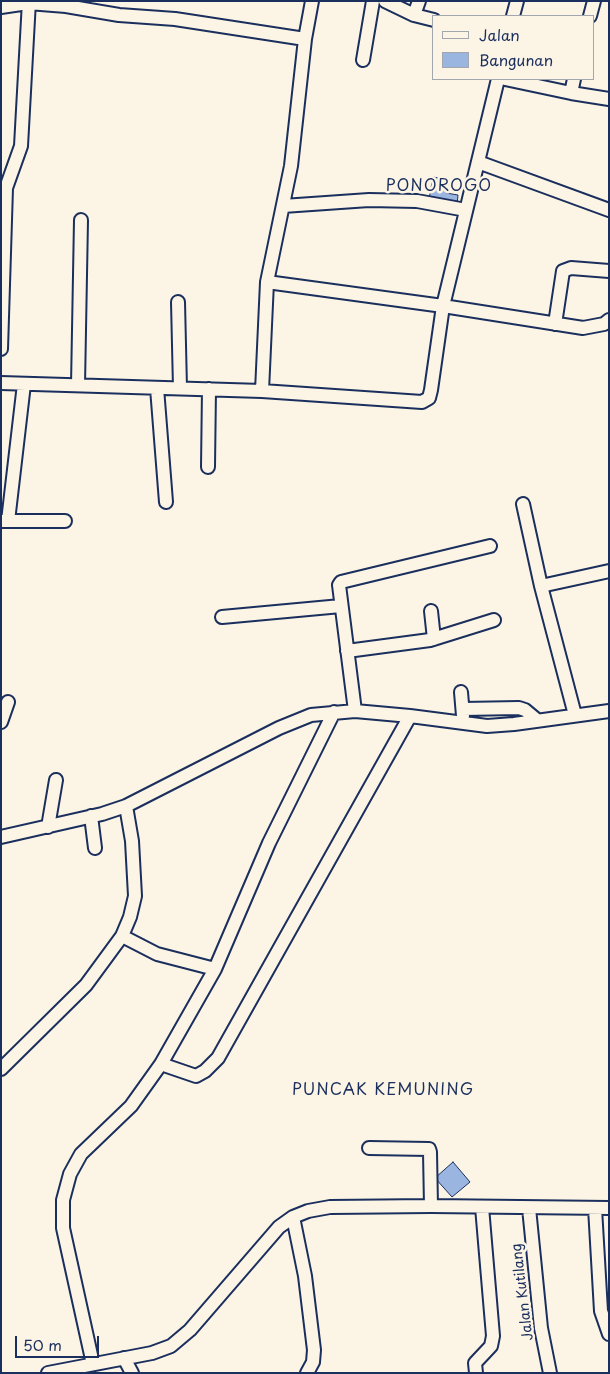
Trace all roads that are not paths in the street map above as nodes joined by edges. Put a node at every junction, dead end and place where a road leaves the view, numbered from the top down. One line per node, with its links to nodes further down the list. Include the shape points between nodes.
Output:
1 (312, 1): 13 (street)
2 (373, 1): 14 (street)
3 (385, 1): 9 (street)
4 (419, 1): 9 (street)
5 (518, 1): 10 (street)
6 (594, 1): 11 (street)
7 (28, 2): 8 (street); 13 (street, via 118,15 175,19); 31 (street, via 21,146 6,188)
8 (1, 8)
9 (414, 15): 12 (street)
10 (514, 15)
11 (590, 15)
12 (432, 20)
13 (305, 39): 21 (street, via 292,166)
14 (363, 60)
15 (498, 80): 20 (street)
16 (510, 80): 18 (street)
17 (574, 80): 18 (street)
18 (571, 93): 19 (street)
19 (609, 99)
20 (478, 162): 22 (street); 23 (street)
21 (283, 206): 22 (street, via 348,201 418,201); 26 (street)
22 (466, 210): 28 (street)
23 (609, 210)
24 (81, 220): 34 (street)
25 (609, 272): 29 (street, via 571,268 563,271)
26 (267, 282): 28 (street); 38 (street)
27 (178, 302): 36 (street)
28 (442, 306): 29 (street); 38 (street, via 431,390 429,398 422,402)
29 (555, 324): 30 (street, via 583,328)
30 (607, 324)
31 (1, 349)
32 (1, 383): 33 (street)
33 (24, 384): 34 (street); 42 (street)
34 (78, 386): 35 (street)
35 (157, 388): 36 (street); 40 (street)
36 (180, 388): 37 (street)
37 (209, 389): 38 (street); 39 (street)
38 (262, 391)
39 (208, 468)
40 (166, 502)
41 (523, 504): 46 (street)
42 (4, 521): 43 (street)
43 (64, 521)
44 (490, 546): 47 (street, via 347,579 339,585)
45 (609, 571): 46 (street)
46 (541, 586): 59 (street)
47 (341, 606): 49 (street); 52 (street)
48 (431, 611): 51 (street)
49 (222, 617)
50 (494, 620): 51 (street)
51 (434, 639): 52 (street)
52 (347, 651): 56 (street)
53 (461, 692): 55 (street)
54 (8, 702): 62 (street)
55 (463, 709): 61 (street, via 520,708); 63 (street)
56 (355, 711): 58 (street); 60 (street)
57 (609, 711): 59 (street)
58 (334, 712): 65 (street, via 311,715 279,728); 71 (street, via 269,843)
59 (575, 715): 61 (street)
60 (410, 716): 63 (street); 72 (street, via 218,1058 196,1076)
61 (537, 720): 63 (street, via 500,725)
62 (1, 722)
63 (464, 723)
64 (56, 780): 67 (street)
65 (126, 806): 66 (street); 70 (street, via 135,896)
66 (91, 816): 67 (street); 69 (street)
67 (48, 827): 68 (street)
68 (1, 837)
69 (95, 848)
70 (122, 936): 71 (street, via 157,954); 73 (street, via 86,985)
71 (215, 969): 72 (street)
72 (161, 1064): 83 (street, via 132,1106 75,1162 63,1200 63,1228)
73 (1, 1069)
74 (369, 1148): 75 (street, via 429,1149)
75 (431, 1206): 76 (street); 80 (street, via 330,1208)
76 (482, 1207): 77 (street); 87 (street, via 493,1336 491,1346 475,1363)
77 (529, 1208): 78 (street); 88 (street, Jalan Kutilang, via 541,1328)
78 (595, 1208): 79 (street); 81 (street, via 601,1310)
79 (609, 1208)
80 (293, 1217): 82 (street, via 279,1227 190,1330 171,1346); 86 (street, via 305,1276 314,1350 313,1362)
81 (609, 1334)
82 (124, 1358): 83 (street); 85 (street)
83 (93, 1364): 84 (street)
84 (48, 1373)
85 (132, 1373)
86 (307, 1373)
87 (476, 1373)
88 (550, 1373)

